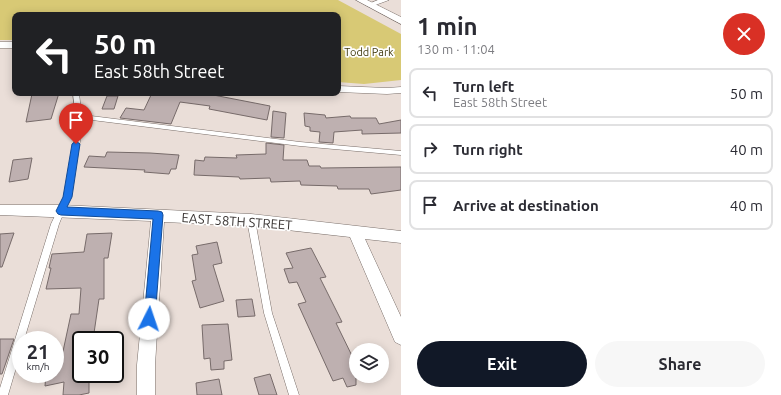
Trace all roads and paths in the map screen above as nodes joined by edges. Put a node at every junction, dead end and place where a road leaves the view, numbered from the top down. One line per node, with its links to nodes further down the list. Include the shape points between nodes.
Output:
1 (360, 0): 3 (street)
2 (384, 0): 3 (street)
3 (370, 5): 4 (street)
4 (401, 21)
5 (0, 45): 6 (street)
6 (12, 45)
7 (341, 89): 8 (street)
8 (401, 90)
9 (76, 96): 10 (lane)
10 (81, 117): 11 (lane, via 300,144); 13 (lane, via 67,197)
11 (401, 153)
12 (0, 210): 13 (street, EAST 58TH STREET)
13 (61, 211): 14 (street, EAST 58TH STREET); 19 (lane)
14 (158, 215): 15 (street, EAST 58TH STREET); 20 (street)
15 (252, 220): 16 (street, EAST 58TH STREET); 21 (lane, via 268,313)
16 (356, 232): 17 (street, EAST 58TH STREET); 18 (street, via 359,244)
17 (401, 237)
18 (401, 336)
19 (3, 395)
20 (146, 395)
21 (294, 395)

